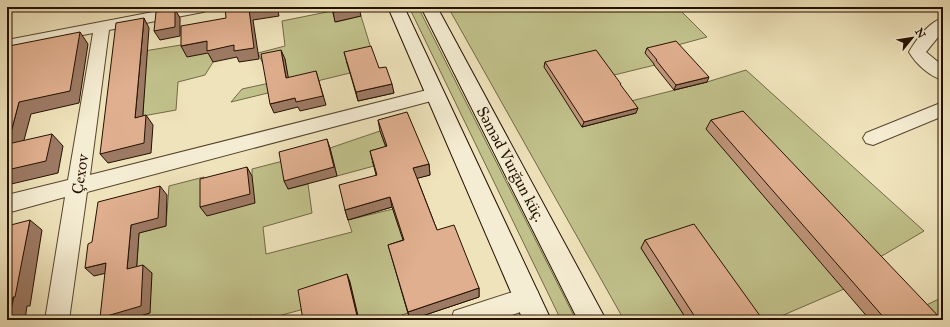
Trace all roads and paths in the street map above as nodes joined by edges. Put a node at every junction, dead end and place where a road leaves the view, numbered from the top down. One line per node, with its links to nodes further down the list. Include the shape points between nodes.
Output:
1 (203, 7): 5 (street)
2 (396, 7): 8 (main road)
3 (429, 7): 17 (main road, Səməd Vurğun küç.)
4 (943, 23): 7 (street, via 917,52 922,59)
5 (102, 27): 6 (street); 11 (street, Çexov)
6 (7, 46)
7 (943, 74)
8 (435, 94): 11 (street); 13 (main road)
9 (943, 109): 10 (street)
10 (873, 138)
11 (79, 185): 12 (street); 14 (street, Çexov)
12 (7, 204)
13 (528, 298): 15 (street); 16 (main road)
14 (57, 320)
15 (463, 320)
16 (537, 320)
17 (592, 320)

